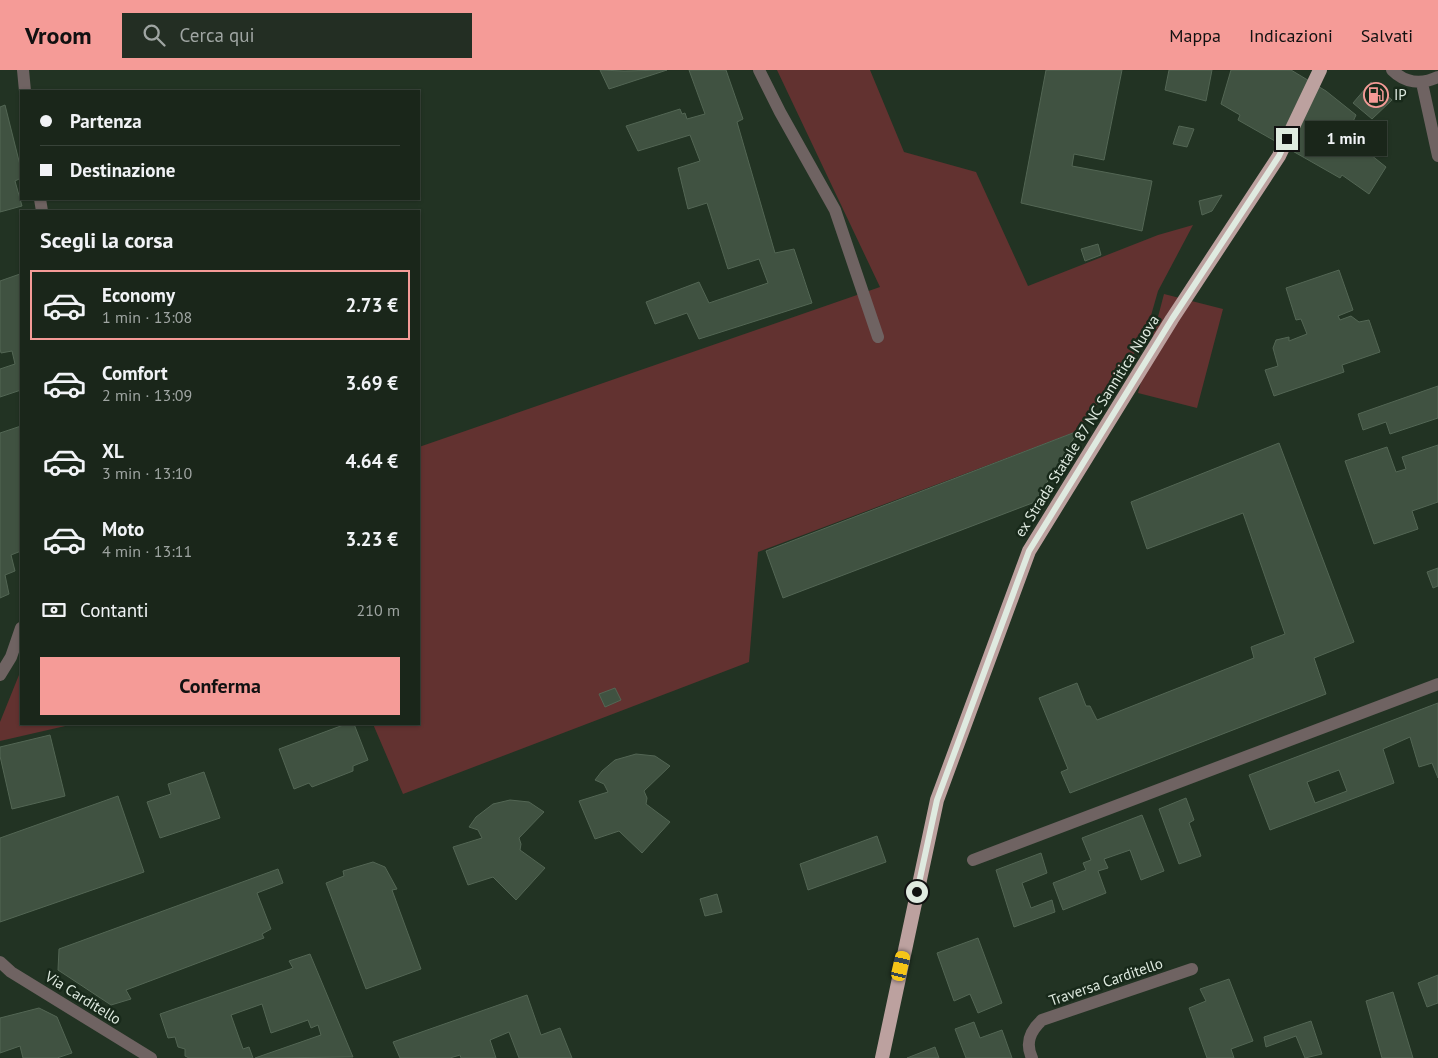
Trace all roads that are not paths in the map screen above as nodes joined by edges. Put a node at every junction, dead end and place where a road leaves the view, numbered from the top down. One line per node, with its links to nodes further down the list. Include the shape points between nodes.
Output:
1 (23, 70): 7 (street)
2 (759, 70): 9 (street, via 835,210)
3 (1320, 70): 17 (highway, ex Strada Statale 87 NC Sannitica Nuova, via 1279,156 1172,319 1029,551 937,800)
4 (1392, 70): 6 (street, via 1405,80)
5 (1438, 77): 6 (street)
6 (1422, 83): 8 (street)
7 (25, 90)
8 (1438, 156)
9 (878, 337)
10 (20, 631): 11 (street)
11 (0, 676)
12 (1438, 684): 13 (street)
13 (973, 860)
14 (0, 962): 16 (street, Via Carditello)
15 (1192, 969): 18 (street, Traversa Carditello, via 1042,1020 1030,1034 1028,1043)
16 (151, 1058)
17 (882, 1058)
18 (1032, 1058)

